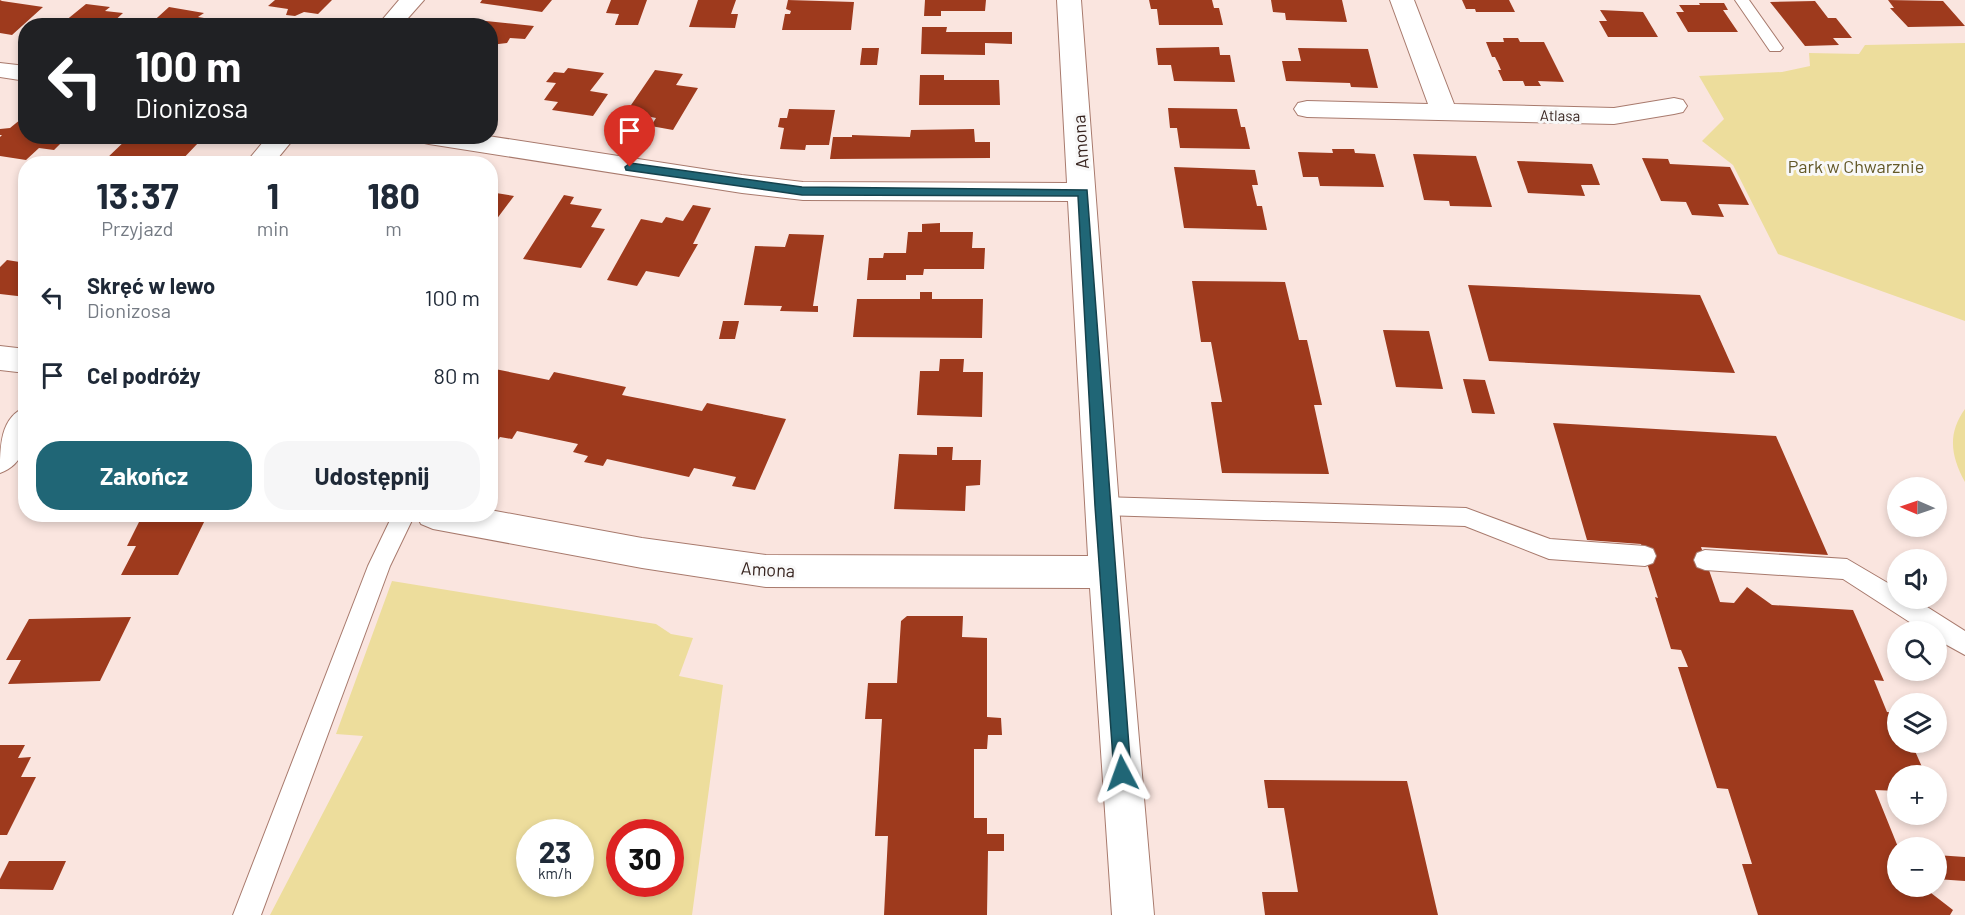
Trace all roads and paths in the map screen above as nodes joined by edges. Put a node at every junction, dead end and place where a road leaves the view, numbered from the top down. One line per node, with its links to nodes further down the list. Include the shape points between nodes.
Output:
1 (412, 0): 5 (street)
2 (1069, 0): 15 (street, Amona)
3 (1402, 0): 11 (street)
4 (1742, 0): 6 (lane)
5 (395, 18)
6 (1775, 48)
7 (0, 70): 8 (street)
8 (18, 73)
9 (1674, 106): 11 (street, Atlasa, via 1614,116)
10 (1307, 109): 11 (street, Atlasa)
11 (1444, 112)
12 (276, 144): 14 (street)
13 (481, 144): 15 (street, via 802,191)
14 (265, 156)
15 (1083, 192): 20 (street, Amona)
16 (0, 358): 17 (street)
17 (18, 360)
18 (18, 432): 19 (street)
19 (0, 459)
20 (1102, 506): 23 (lane, via 1466,517 1549,549); 25 (street, Amona)
21 (400, 522): 27 (lane, via 379,566)
22 (476, 522): 25 (street, Amona, via 766,571)
23 (1645, 556)
24 (1705, 560): 26 (lane, via 1847,569)
25 (1108, 572): 28 (street, Amona)
26 (1965, 644)
27 (247, 915)
28 (1132, 915)

